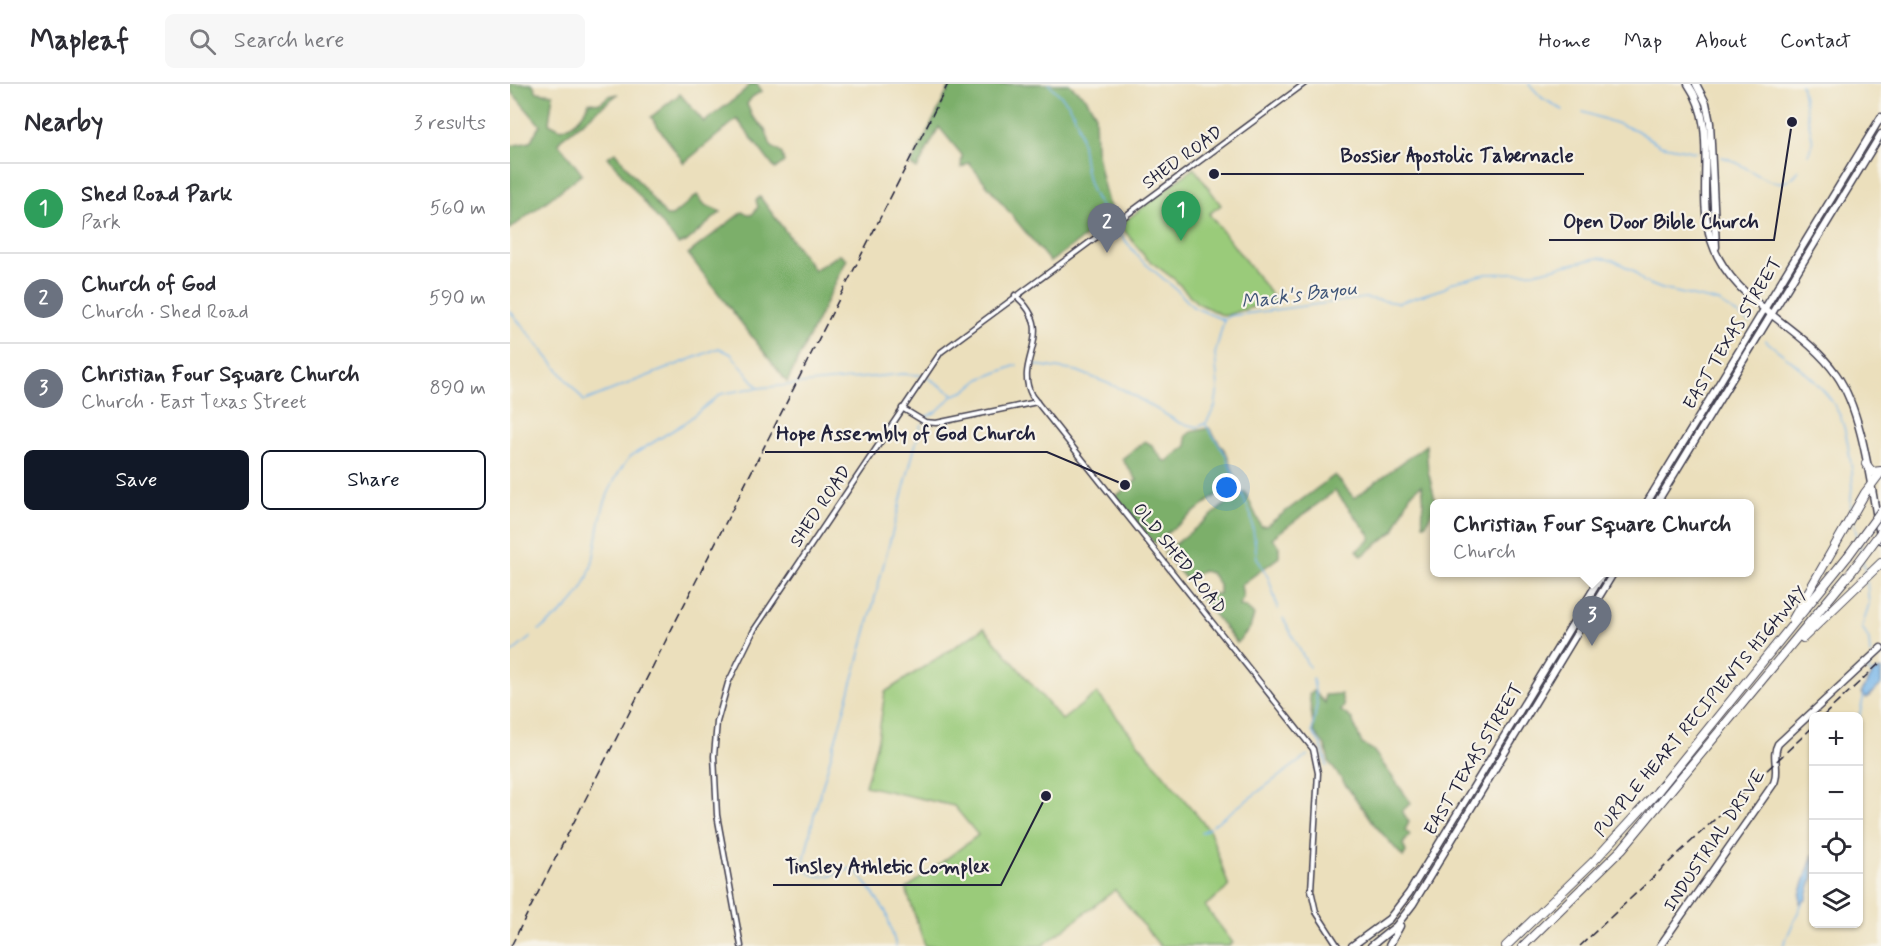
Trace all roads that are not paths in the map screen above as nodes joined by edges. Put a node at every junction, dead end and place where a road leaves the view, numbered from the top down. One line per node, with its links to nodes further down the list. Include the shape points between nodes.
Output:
1 (1304, 84): 7 (street, SHED ROAD)
2 (1688, 84): 5 (main road)
3 (1696, 84): 5 (main road, via 1706,103)
4 (1881, 117): 8 (main road, EAST TEXAS STREET)
5 (1707, 123): 8 (main road, via 1711,243 1729,277)
6 (1881, 134): 9 (main road, EAST TEXAS STREET)
7 (1015, 295): 10 (street, OLD SHED ROAD, via 1030,313 1036,330 1026,378); 11 (street, SHED ROAD, via 941,352)
8 (1765, 308): 9 (main road); 15 (main road, EAST TEXAS STREET)
9 (1772, 313): 12 (main road, via 1823,358 1840,379 1850,400); 16 (main road, EAST TEXAS STREET)
10 (1037, 402): 11 (street, via 936,423 925,422); 31 (street, OLD SHED ROAD, via 1307,739 1318,762 1311,890 1316,912)
11 (902, 408): 30 (street, SHED ROAD, via 754,630 723,699 715,746 715,795)
12 (1866, 464): 13 (highway, via 1872,472); 14 (main road)
13 (1881, 471): 14 (highway)
14 (1870, 485): 17 (main road); 18 (highway)
15 (1649, 499)
16 (1659, 499)
17 (1873, 500): 18 (highway); 21 (main road)
18 (1860, 501): 26 (highway)
19 (1881, 511): 26 (highway, PURPLE HEART RECIPIENTS HIGHWAY, bridge)
20 (1881, 532): 28 (highway, PURPLE HEART RECIPIENTS HIGHWAY, bridge)
21 (1881, 540)
22 (1881, 563): 23 (highway)
23 (1875, 571): 28 (highway)
24 (1602, 577): 32 (main road, EAST TEXAS STREET, via 1409,893 1389,919)
25 (1612, 577): 29 (main road, EAST TEXAS STREET)
26 (1777, 646): 35 (highway, PURPLE HEART RECIPIENTS HIGHWAY, via 1657,792 1593,862)
27 (1879, 651): 37 (main road, INDUSTRIAL DRIVE, via 1778,744 1778,774 1774,783)
28 (1781, 660): 36 (highway, PURPLE HEART RECIPIENTS HIGHWAY, via 1622,849)
29 (1413, 904): 33 (main road, EAST TEXAS STREET, via 1396,926); 34 (main road)
30 (741, 946)
31 (1338, 946)
32 (1352, 946)
33 (1371, 946)
34 (1389, 946)
35 (1506, 946)
36 (1523, 946)
37 (1660, 946)

